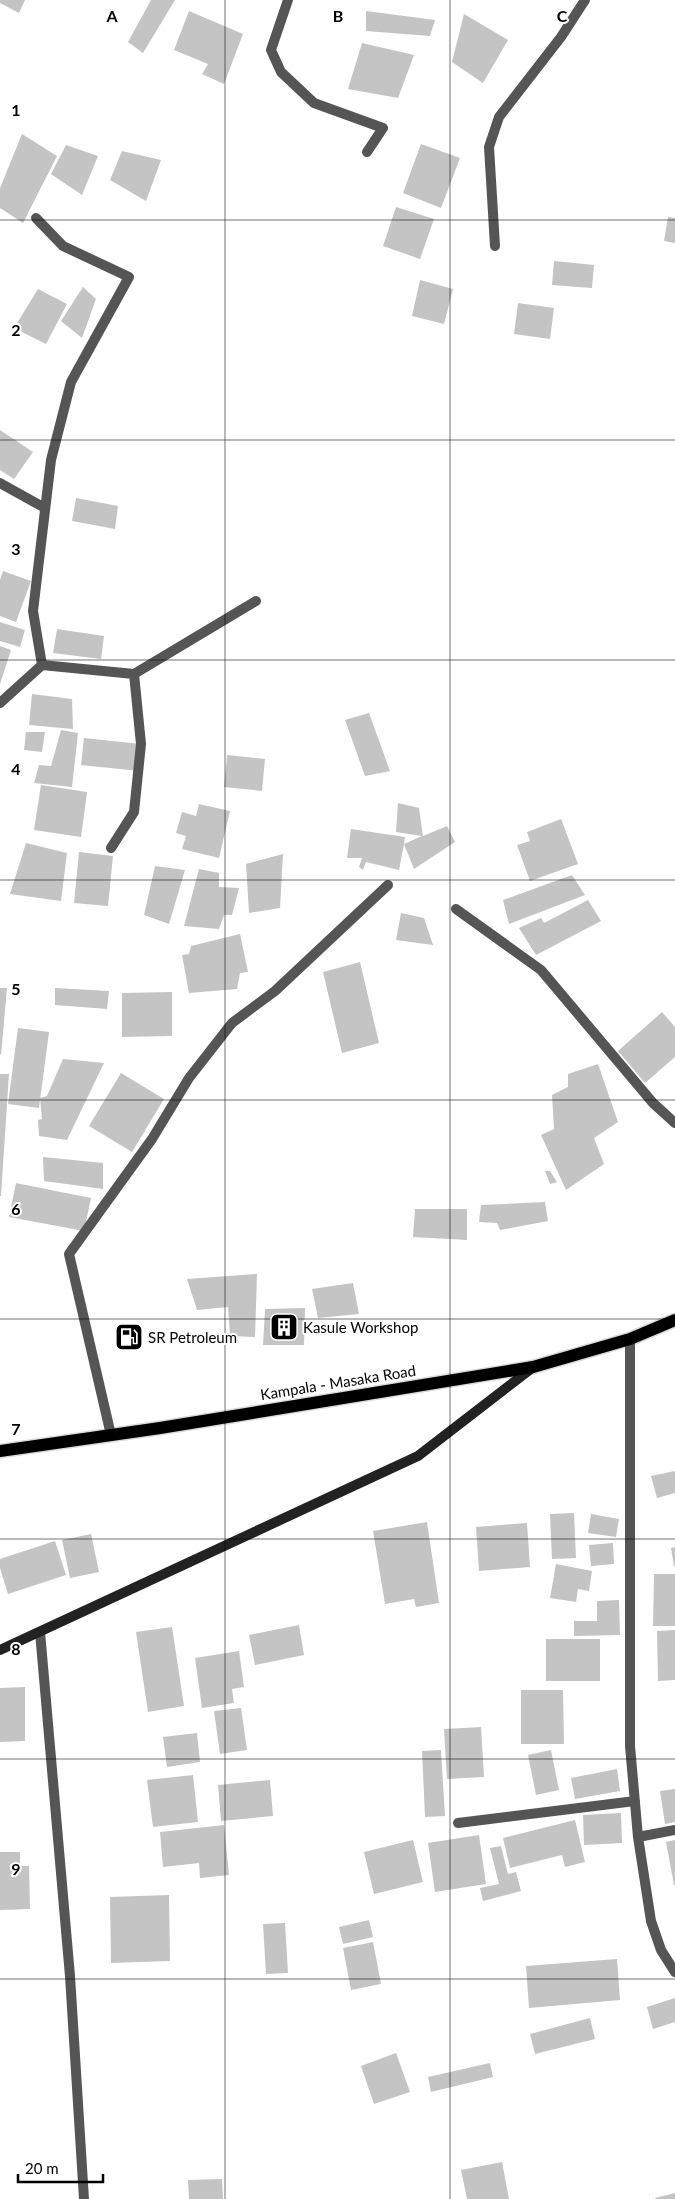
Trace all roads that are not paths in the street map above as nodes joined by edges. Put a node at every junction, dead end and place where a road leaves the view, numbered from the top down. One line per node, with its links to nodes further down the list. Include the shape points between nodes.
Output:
1 (288, 0): 3 (street, via 271,50 281,72 314,103 383,128)
2 (585, 0): 5 (street, via 561,37 499,117 489,147)
3 (367, 152)
4 (36, 218): 7 (street, via 63,246 129,277 71,382 51,460)
5 (496, 246)
6 (0, 483): 7 (street)
7 (46, 508): 9 (street, via 33,611)
8 (256, 601): 10 (street)
9 (42, 665): 10 (street); 11 (street)
10 (134, 674): 12 (street, via 141,744 134,812)
11 (0, 703)
12 (111, 848)
13 (388, 885): 19 (street, via 275,991 232,1023 189,1078 152,1139 69,1254)
14 (456, 909): 15 (street, via 541,970 653,1103)
15 (675, 1124)
16 (675, 1320): 17 (main road, Kampala - Masaka Road)
17 (630, 1339): 18 (main road, Kampala - Masaka Road); 23 (street, via 630,1746)
18 (533, 1367): 19 (main road, Kampala - Masaka Road); 21 (street, via 418,1456)
19 (111, 1435): 20 (main road, Kampala - Masaka Road)
20 (0, 1451)
21 (40, 1632): 22 (street); 28 (street, via 70,1966)
22 (0, 1650)
23 (635, 1801): 24 (street); 26 (street)
24 (458, 1824)
25 (675, 1830): 26 (street)
26 (638, 1837): 27 (street, via 650,1921 661,1950)
27 (675, 1972)
28 (84, 2199)

